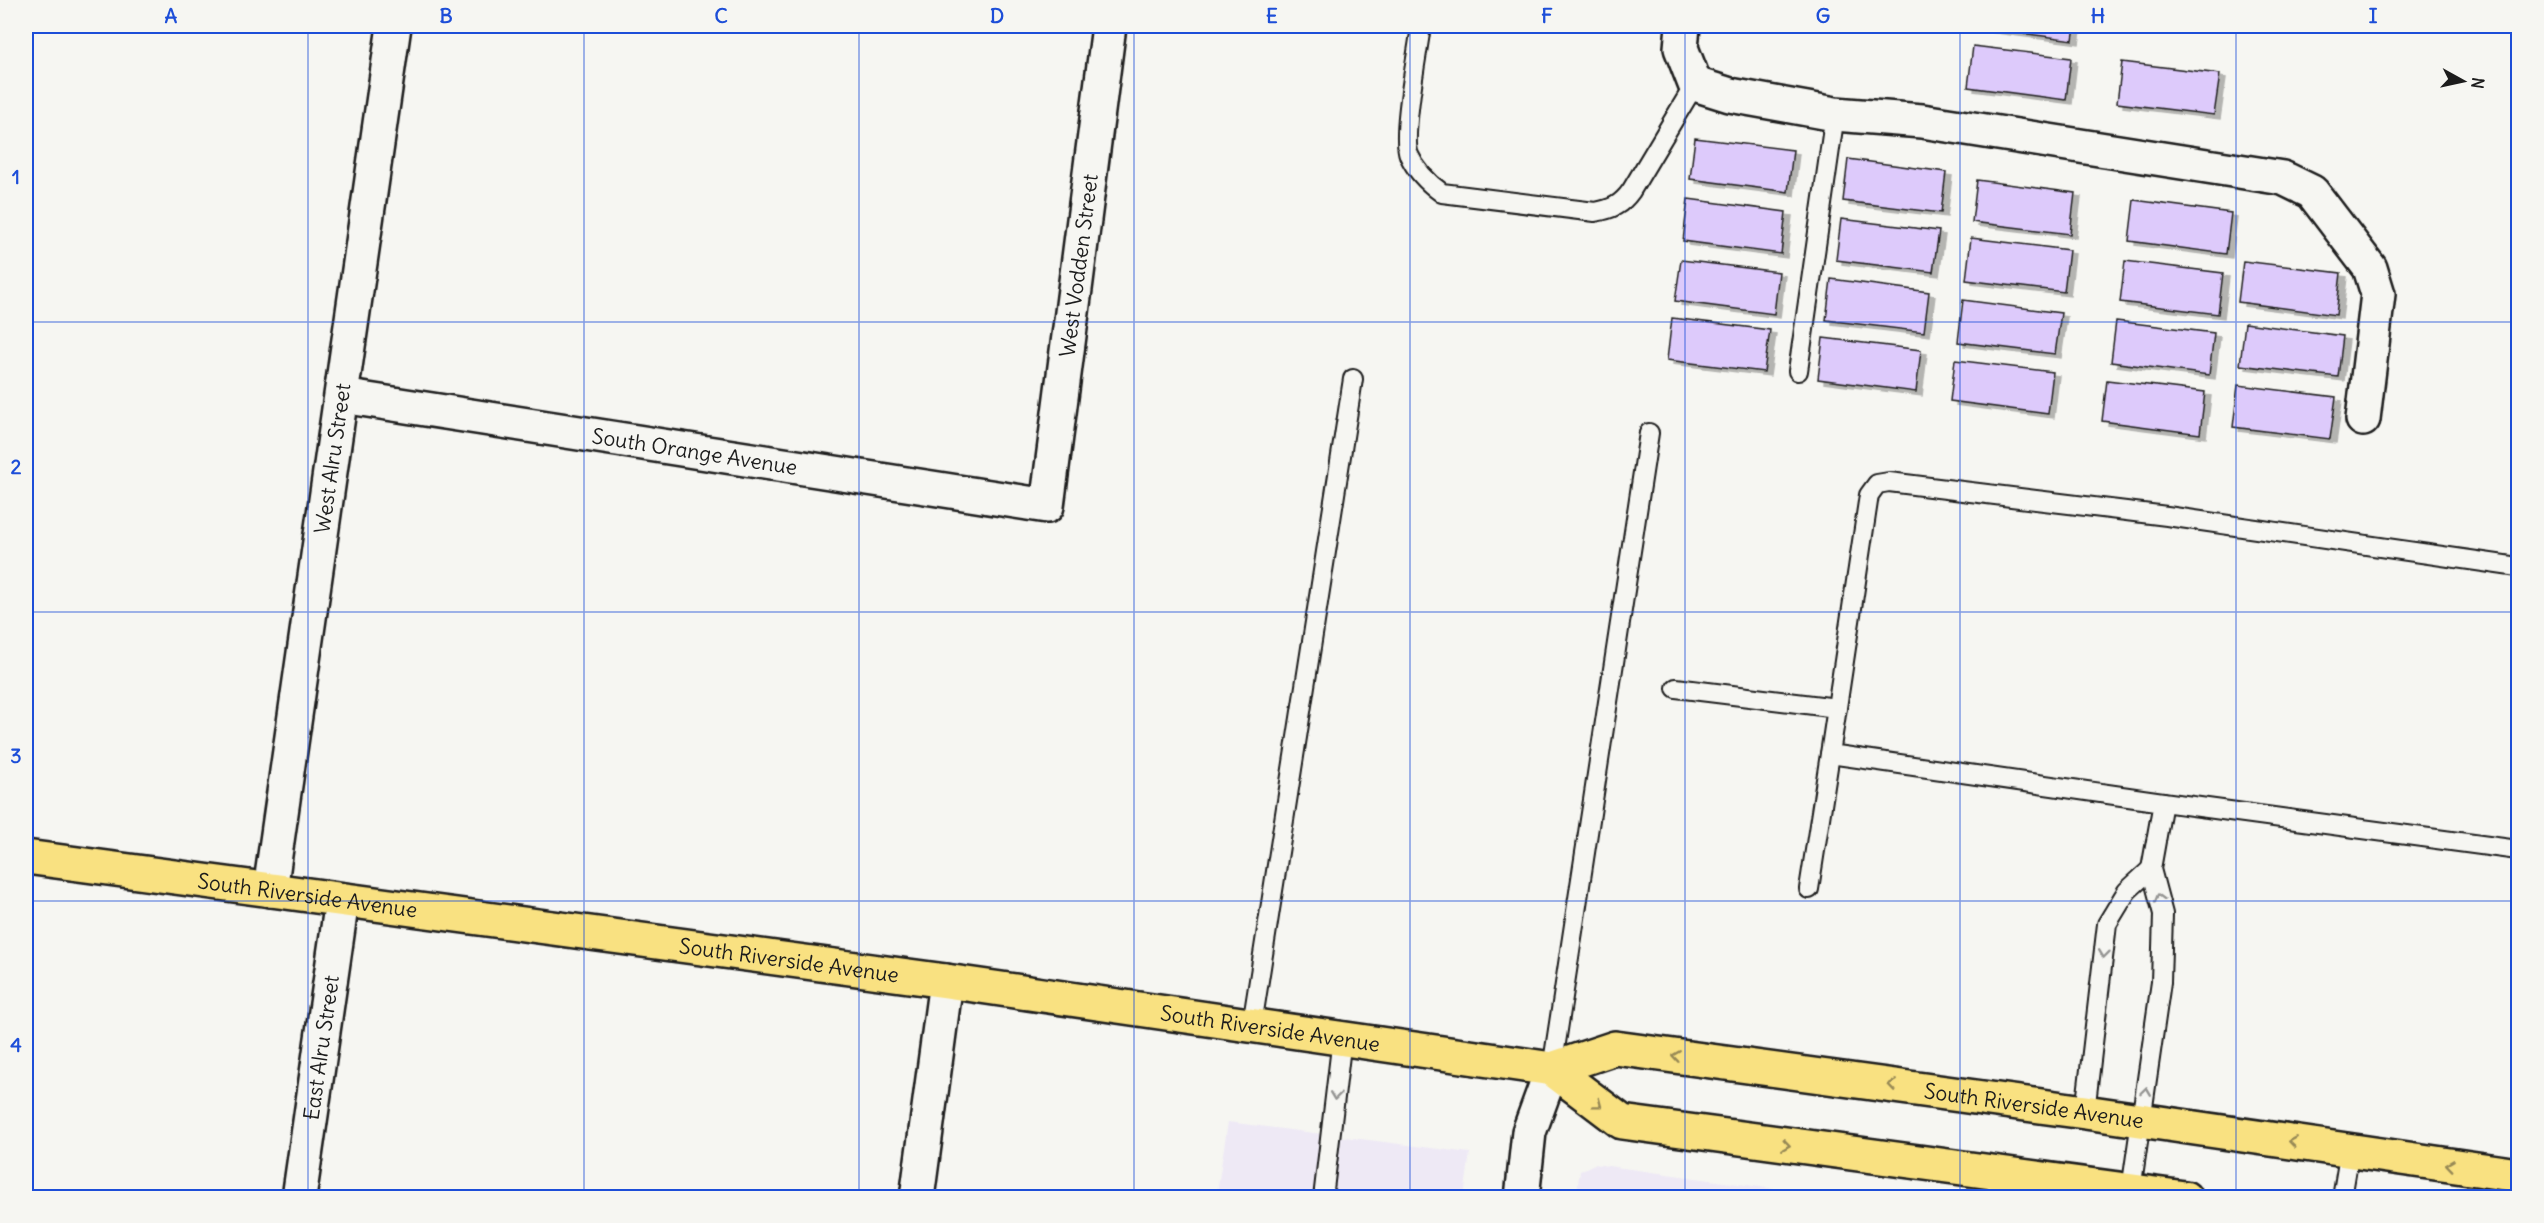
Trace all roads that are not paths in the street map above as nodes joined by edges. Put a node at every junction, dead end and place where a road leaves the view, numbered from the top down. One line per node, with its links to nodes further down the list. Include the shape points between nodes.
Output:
1 (394, 26): 9 (street, West Alru Street)
2 (1109, 26): 12 (street, West Vodden Street)
3 (1421, 26): 5 (lane, via 1406,134 1408,153 1427,182 1442,193 1595,212 1611,210 1631,191)
4 (1683, 26): 5 (street, via 1681,48)
5 (1695, 84): 6 (street, via 1730,96)
6 (1835, 114): 7 (lane); 10 (street, via 1922,121 2283,178 2312,192 2370,268 2378,294)
7 (1798, 371)
8 (1353, 379): 25 (lane)
9 (342, 396): 12 (street, South Orange Avenue); 22 (street, West Alru Street)
10 (2363, 419)
11 (1649, 433): 27 (lane)
12 (1047, 506)
13 (2518, 567): 15 (lane, via 2155,515 1889,482 1877,484 1869,495)
14 (1676, 688): 15 (lane)
15 (1837, 708): 16 (lane)
16 (1830, 754): 17 (lane); 21 (lane)
17 (2163, 802): 18 (lane); 20 (lane)
18 (2518, 850)
19 (26, 857): 22 (main road, South Riverside Avenue)
20 (2151, 869): 28 (lane, one-way to 28, via 2127,891 2108,924); 29 (lane, one-way to 20, via 2161,982 2163,914)
21 (1809, 889)
22 (270, 890): 23 (main road, South Riverside Avenue)
23 (342, 900): 24 (main road, South Riverside Avenue); 34 (street, East Alru Street)
24 (946, 981): 25 (main road, South Riverside Avenue); 35 (street)
25 (1252, 1025): 26 (main road, South Riverside Avenue)
26 (1342, 1038): 27 (main road, South Riverside Avenue); 36 (lane, one-way to 36)
27 (1552, 1069): 28 (main road, South Riverside Avenue, one-way to 27, via 1615,1048); 32 (main road, South Riverside Avenue, one-way to 32, via 1622,1122); 37 (street, via 1529,1132)
28 (2085, 1112): 29 (main road, South Riverside Avenue)
29 (2142, 1120): 30 (main road, South Riverside Avenue, one-way to 29); 33 (lane)
30 (2350, 1150): 31 (main road, South Riverside Avenue, one-way to 30); 39 (lane)
31 (2518, 1175)
32 (1998, 1186): 33 (main road, South Riverside Avenue)
33 (2131, 1191): 38 (main road, South Riverside Avenue)
34 (299, 1197)
35 (917, 1197)
36 (1323, 1197)
37 (1526, 1197)
38 (2185, 1197)
39 (2342, 1197)

